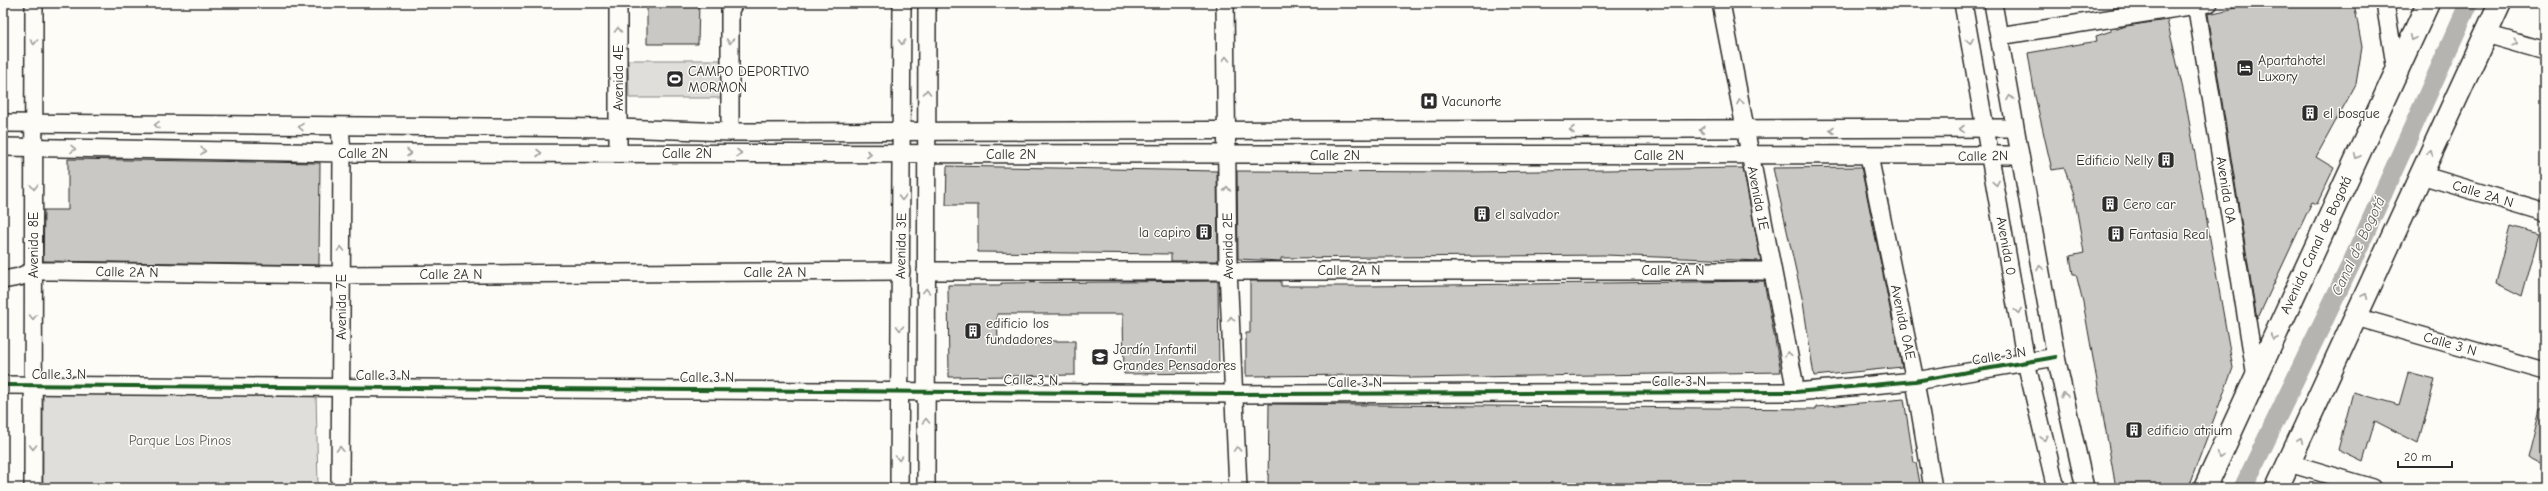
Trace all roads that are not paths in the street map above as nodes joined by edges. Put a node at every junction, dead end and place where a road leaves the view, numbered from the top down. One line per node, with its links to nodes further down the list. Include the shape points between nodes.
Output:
1 (34, 3): 19 (street, Avenida 8E, one-way to 19)
2 (618, 3): 21 (street, Avenida 4E, one-way to 2)
3 (734, 3): 28 (street, one-way to 28, via 730,10)
4 (902, 3): 25 (street, Avenida 3E, one-way to 25)
5 (927, 3): 26 (street, Avenida 3E, one-way to 5)
6 (1225, 3): 27 (street, Avenida 2E, one-way to 6)
7 (1721, 3): 24 (street, Avenida 1E, one-way to 7)
8 (1963, 3): 23 (street, Avenida 0, one-way to 23)
9 (1993, 3): 15 (street, Avenida 0)
10 (2385, 3): 17 (street)
11 (2428, 3): 17 (main road, Avenida Canal de Bogotá, one-way to 17)
12 (2500, 3): 14 (main road)
13 (2200, 4): 15 (street); 53 (street, Avenida 0A)
14 (2486, 34): 16 (street, one-way to 16); 40 (main road, one-way to 14)
15 (1999, 36): 22 (street, Avenida 0, one-way to 15)
16 (2545, 51)
17 (2396, 71): 53 (main road, Avenida Canal de Bogotá, one-way to 53)
18 (3, 123): 19 (street, Calle 2N)
19 (34, 123): 20 (street, Calle 2N, one-way to 19); 30 (street, Avenida 8E)
20 (340, 127): 21 (street, Calle 2N); 31 (street, Avenida 7E)
21 (618, 128): 28 (street, Calle 2N); 32 (street, Avenida 4E)
22 (2015, 128): 23 (street, Calle 2N); 36 (street, Avenida 0)
23 (1986, 129): 24 (street, Calle 2N, one-way to 24); 39 (street, Avenida 0)
24 (1745, 130): 27 (street, Calle 2N, one-way to 27); 37 (street, Avenida 1E)
25 (902, 131): 26 (street, Calle 2N); 28 (street, Calle 2N); 33 (street, Avenida 3E)
26 (927, 131): 27 (street, Calle 2N); 34 (street, Avenida 3E)
27 (1226, 131): 35 (street, Avenida 2E)
28 (730, 132)
29 (3, 148): 30 (street, Calle 2N)
30 (34, 148): 31 (street, Calle 2N, one-way to 31); 43 (street, Avenida 8E, one-way to 43)
31 (342, 153): 32 (street, Calle 2N, one-way to 32); 47 (street, Avenida 7E, one-way to 31)
32 (618, 153): 33 (street, Calle 2N, one-way to 33)
33 (903, 154): 34 (street, Calle 2N); 44 (street, Avenida 3E, one-way to 44)
34 (927, 154): 35 (street, Calle 2N); 45 (street, Avenida 3E)
35 (1227, 154): 37 (street, Calle 2N); 42 (street, Avenida 2E, one-way to 35)
36 (2019, 155): 39 (street, Calle 2N); 50 (street, Avenida 0, one-way to 36)
37 (1750, 156): 38 (street, Calle 2N); 46 (street, Avenida 1E)
38 (1869, 156): 39 (street, Calle 2N); 54 (street, Avenida 0AE)
39 (1991, 156): 51 (street, Avenida 0, one-way to 51)
40 (2421, 175): 41 (street, Calle 2A N); 49 (main road, one-way to 40)
41 (2545, 212)
42 (1228, 270): 45 (street, Calle 2A N); 46 (street, Calle 2A N); 61 (street, Avenida 2E, one-way to 42)
43 (33, 271): 47 (street, Calle 2A N); 48 (street, Calle 2A N, via 20,278); 56 (street, Avenida 8E, one-way to 56)
44 (901, 271): 47 (street, Calle 2A N); 58 (street, Avenida 3E, one-way to 58)
45 (926, 271): 59 (street, Avenida 3E, one-way to 45)
46 (1772, 271): 60 (street, Avenida 1E, one-way to 46)
47 (341, 275): 57 (street, Avenida 7E)
48 (3, 280)
49 (2356, 317): 52 (street, Calle 3 N); 62 (main road, one-way to 49)
50 (2056, 357): 51 (street, Calle 3 N); 70 (street, Avenida 0, one-way to 50)
51 (2026, 362): 54 (street, Calle 3 N); 69 (street, Avenida 0, one-way to 69)
52 (2545, 371)
53 (2256, 377): 71 (main road, Avenida Canal de Bogotá, one-way to 71)
54 (1915, 381): 60 (street, Calle 3 N); 68 (street, Avenida 0AE)
55 (3, 384): 56 (street, Calle 3 N)
56 (33, 385): 57 (street, Calle 3 N); 63 (street, Avenida 8E, one-way to 63)
57 (340, 386): 58 (street, Calle 3 N); 64 (street, Avenida 7E, one-way to 57)
58 (899, 390): 59 (street, Calle 3 N); 65 (street, Avenida 3E, one-way to 65)
59 (926, 390): 61 (street, Calle 3 N); 66 (street, Avenida 3E, one-way to 59)
60 (1796, 392): 61 (street, Calle 3 N)
61 (1234, 394): 67 (street, Avenida 2E, one-way to 61)
62 (2289, 464): 72 (main road); 73 (street)
63 (33, 488)
64 (340, 488)
65 (899, 488)
66 (926, 488)
67 (1238, 488)
68 (1933, 488)
69 (2056, 488)
70 (2085, 488)
71 (2205, 488)
72 (2278, 488)
73 (2373, 488)

